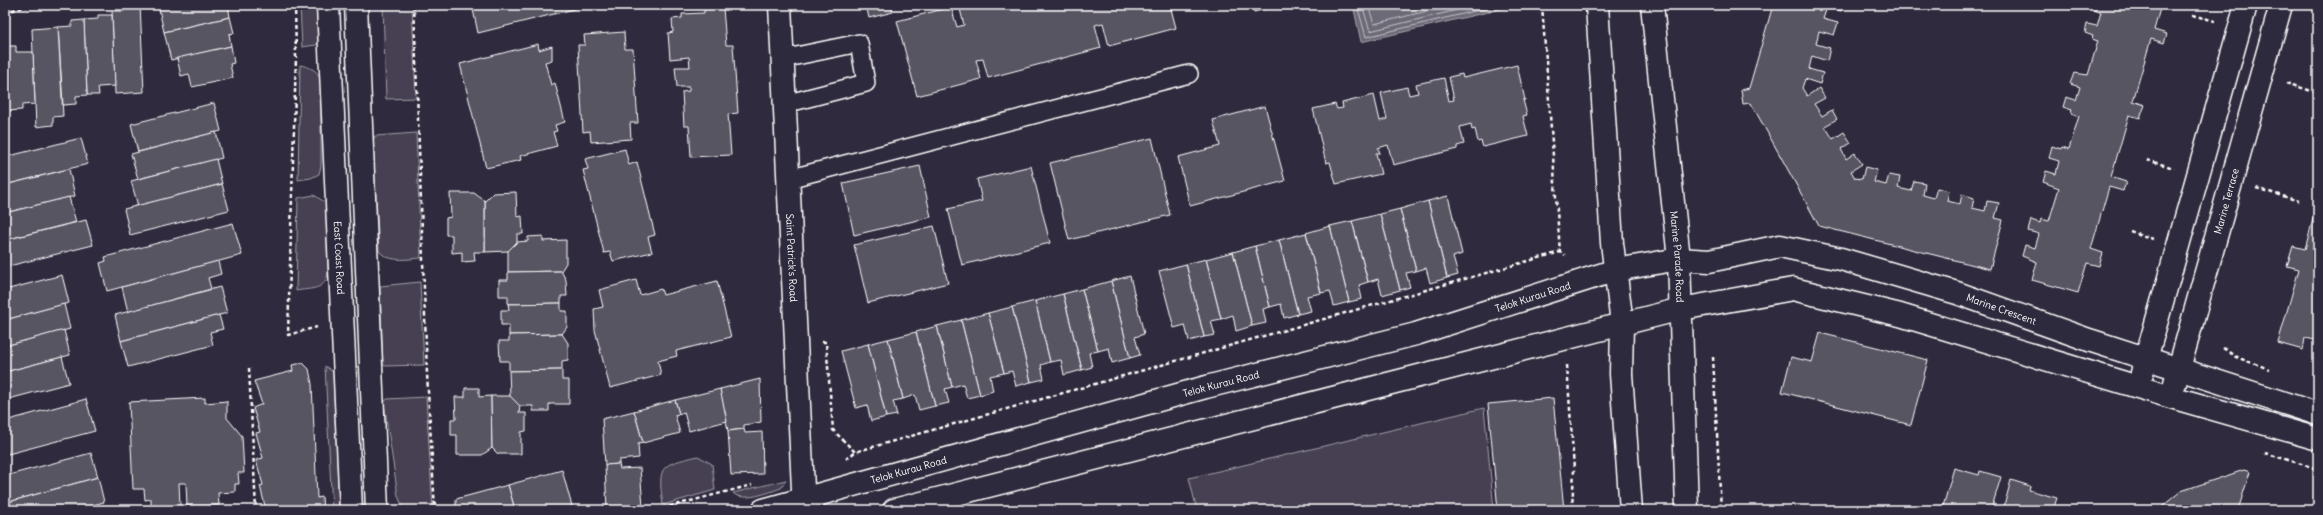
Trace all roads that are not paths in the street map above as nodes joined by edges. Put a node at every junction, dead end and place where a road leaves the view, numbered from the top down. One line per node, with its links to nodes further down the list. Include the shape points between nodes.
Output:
1 (328, 5): 24 (street, East Coast Road)
2 (356, 5): 22 (street)
3 (780, 5): 8 (street, Saint Patrick's Road)
4 (1597, 5): 13 (street)
5 (1652, 5): 12 (street, Marine Parade Road)
6 (2246, 5): 16 (street)
7 (2281, 5): 17 (street, Marine Terrace)
8 (782, 59): 10 (street, Saint Patrick's Road); 10 (lane, via 859,43 866,83)
9 (1189, 74): 11 (lane)
10 (785, 104): 11 (street, Saint Patrick's Road)
11 (788, 179): 23 (street, Saint Patrick's Road)
12 (1679, 259): 13 (street, Telok Kurau Road); 14 (street, Marine Parade Road); 16 (street, Marine Crescent, via 1709,261 1780,246 1841,259 1957,293)
13 (1616, 270): 15 (street); 23 (street, Telok Kurau Road, via 1416,334 1206,387)
14 (1681, 309): 15 (street); 18 (street, via 1793,289 1900,315); 30 (street, Marine Parade Road)
15 (1622, 324): 28 (street); 29 (street, via 1621,374)
16 (2146, 358): 17 (street, Marine Crescent); 18 (street)
17 (2180, 369): 19 (street, Marine Terrace); 20 (street, Marine Crescent)
18 (2138, 387): 19 (street)
19 (2171, 397): 21 (street)
20 (2318, 414)
21 (2318, 439)
22 (374, 454): 25 (street); 26 (street)
23 (804, 505): 27 (street, Telok Kurau Road)
24 (351, 510)
25 (377, 510)
26 (392, 510)
27 (763, 510)
28 (894, 510)
29 (1631, 510)
30 (1687, 510)

